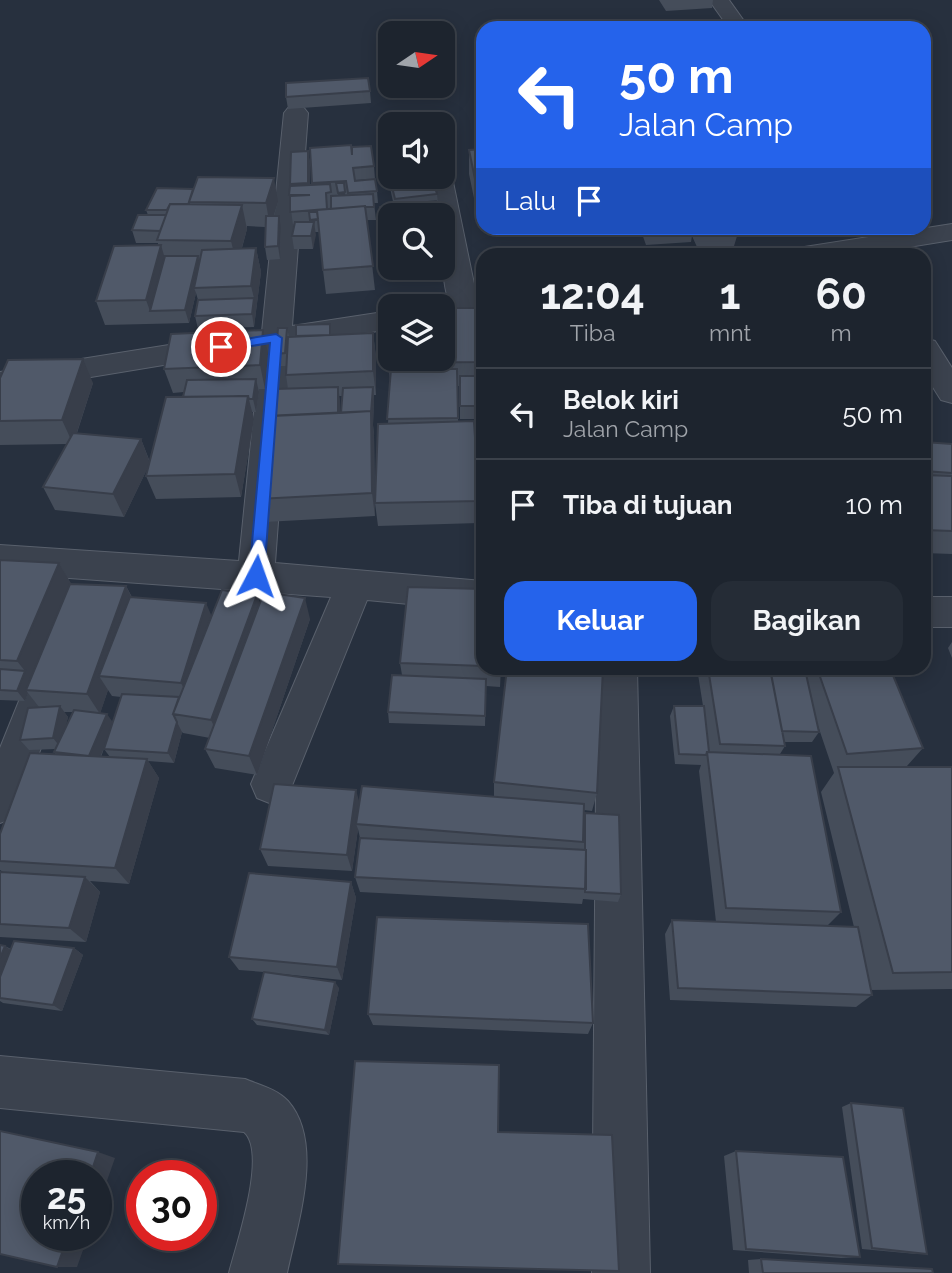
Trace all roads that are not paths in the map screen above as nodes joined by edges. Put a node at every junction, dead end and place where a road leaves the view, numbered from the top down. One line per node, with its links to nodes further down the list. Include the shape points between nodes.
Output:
1 (719, 0): 2 (street)
2 (734, 21)
3 (296, 113): 12 (street)
4 (441, 189): 10 (street)
5 (952, 232): 6 (street)
6 (931, 234)
7 (927, 235): 8 (street)
8 (859, 243): 9 (street)
9 (836, 248)
10 (464, 309)
11 (378, 322): 12 (street)
12 (276, 338): 14 (street); 18 (street)
13 (931, 359): 15 (street)
14 (0, 382)
15 (952, 393)
16 (0, 559): 17 (street)
17 (89, 568): 18 (street); 25 (street)
18 (256, 576): 19 (street)
19 (355, 585): 20 (street); 24 (street)
20 (476, 595)
21 (931, 612): 22 (street)
22 (952, 612)
23 (617, 675): 28 (street)
24 (272, 784)
25 (0, 803)
26 (0, 1082): 27 (street, via 246,1105 262,1112 274,1127 280,1149)
27 (258, 1273)
28 (621, 1273)

